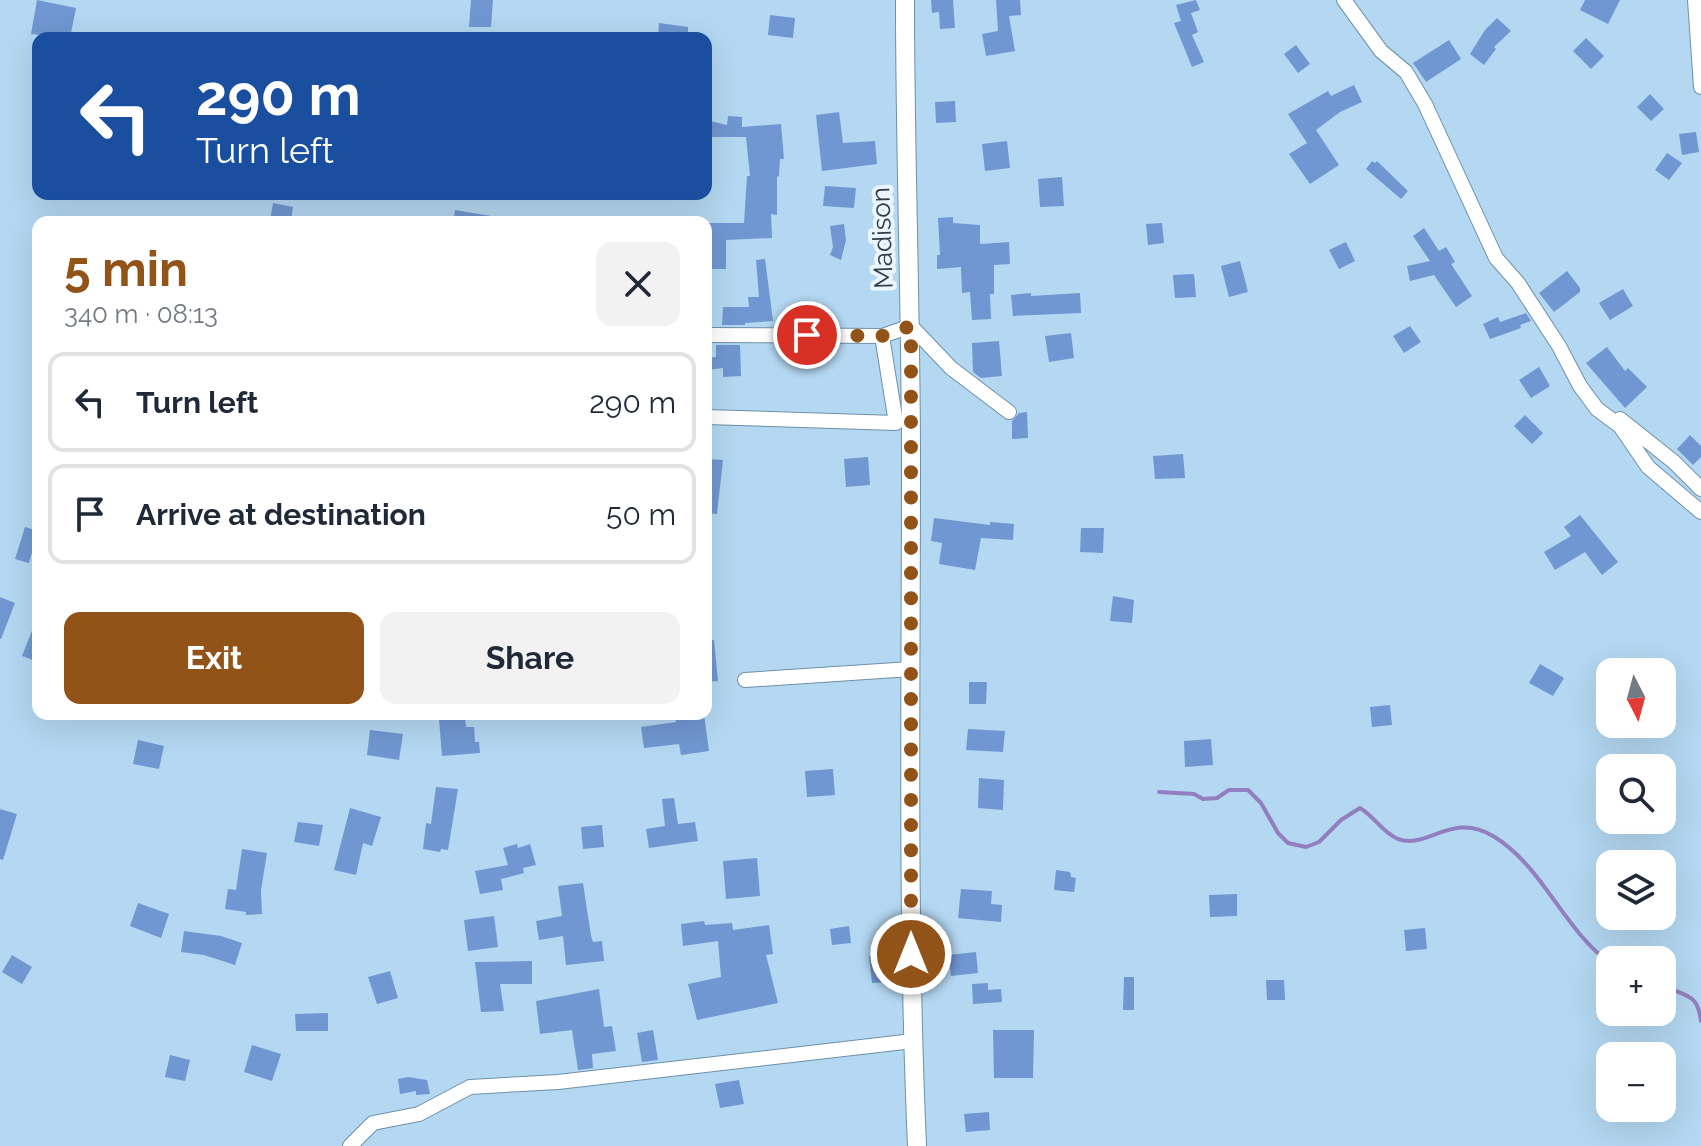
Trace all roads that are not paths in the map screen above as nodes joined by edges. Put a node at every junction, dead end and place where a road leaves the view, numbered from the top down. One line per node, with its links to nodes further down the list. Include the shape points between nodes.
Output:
1 (905, 0): 5 (street, Madison)
2 (1344, 0): 8 (street, via 1381,51 1406,72 1496,258 1518,283)
3 (1695, 0): 4 (street)
4 (1701, 87)
5 (911, 326): 7 (street); 9 (street, via 951,368); 13 (street, Madison)
6 (712, 335): 7 (street)
7 (882, 336): 10 (street, via 896,423)
8 (1590, 399): 11 (street); 12 (street, via 1620,426 1648,467)
9 (1009, 412)
10 (712, 417)
11 (1701, 489)
12 (1701, 512)
13 (911, 669): 14 (street); 15 (street, Madison)
14 (745, 680)
15 (913, 1041): 16 (street, via 558,1082 470,1087 419,1114 373,1123); 17 (street, Madison)
16 (350, 1146)
17 (917, 1146)

